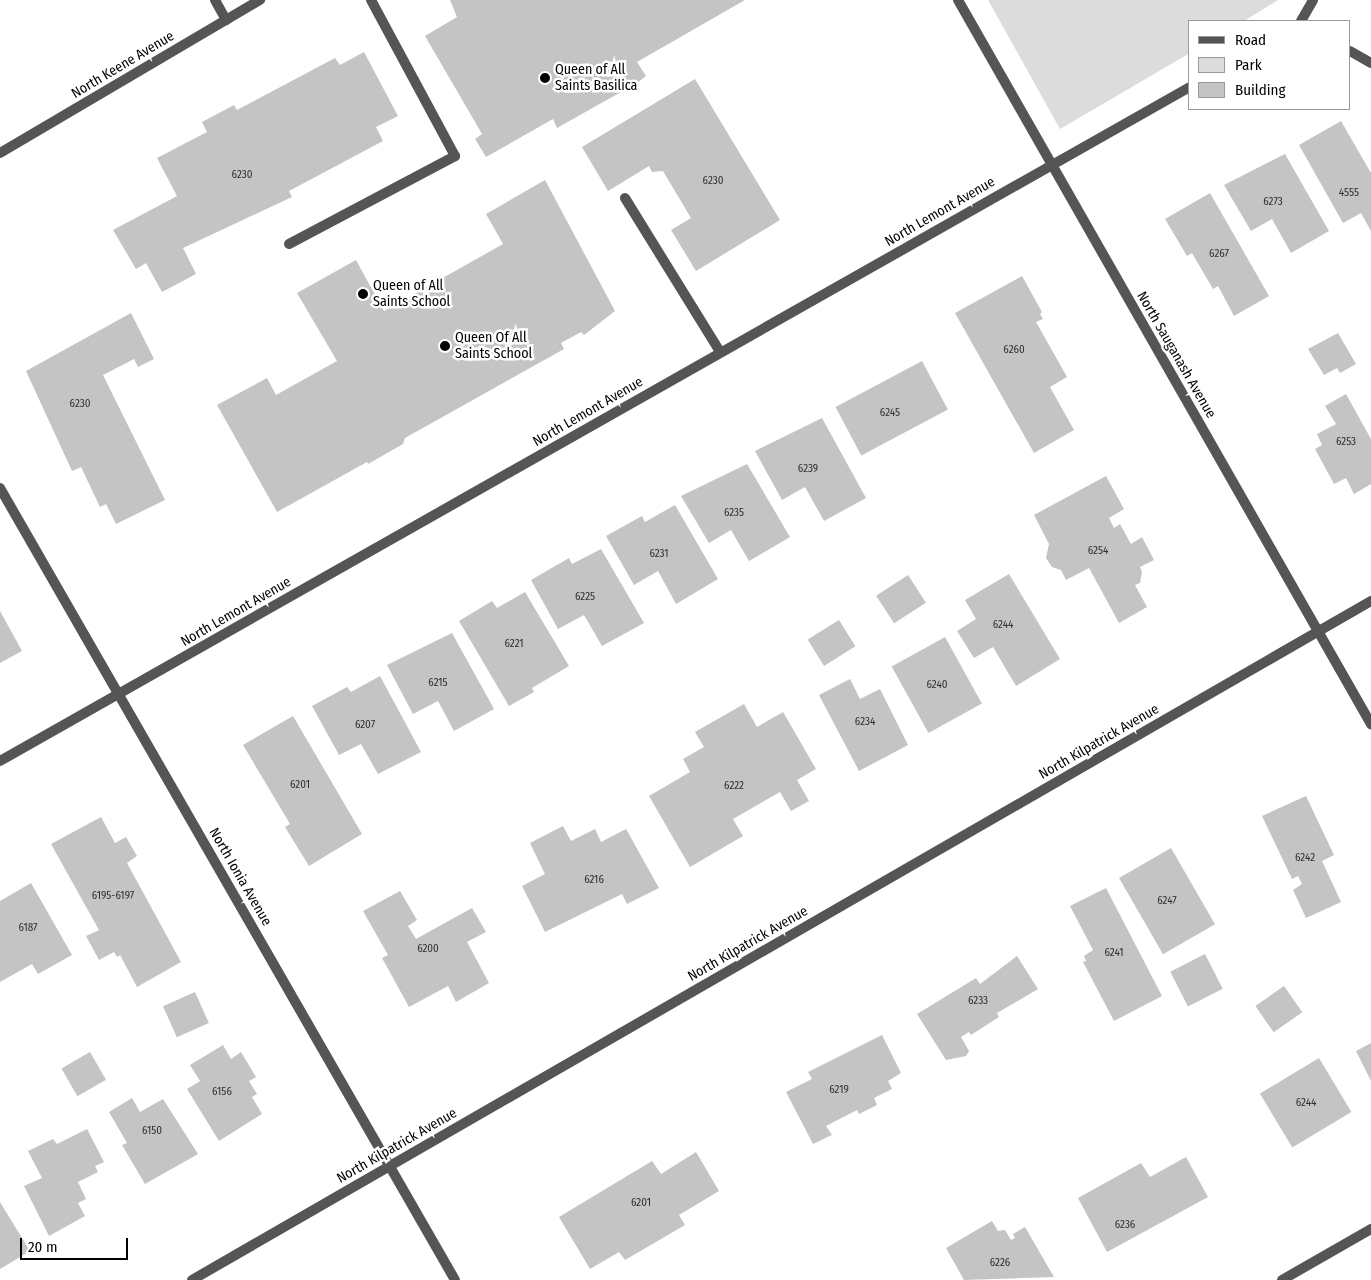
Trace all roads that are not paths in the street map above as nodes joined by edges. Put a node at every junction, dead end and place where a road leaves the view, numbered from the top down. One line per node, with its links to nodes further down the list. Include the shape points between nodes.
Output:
1 (215, 0): 6 (street)
2 (260, 0): 6 (street, North Keene Avenue)
3 (371, 0): 14 (street, via 455,156)
4 (958, 0): 12 (street, North Sauganash Avenue)
5 (1313, 0): 7 (street)
6 (226, 20): 11 (street, North Keene Avenue)
7 (1303, 20)
8 (1351, 52): 9 (street)
9 (1371, 62)
10 (1188, 88): 12 (street, North Lemont Avenue)
11 (0, 153)
12 (1052, 165): 15 (street, North Lemont Avenue); 18 (street, North Sauganash Avenue)
13 (625, 198): 15 (street)
14 (288, 244)
15 (720, 352): 19 (street, North Lemont Avenue)
16 (0, 488): 19 (street, North Ionia Avenue)
17 (1371, 601): 18 (street, North Kilpatrick Avenue)
18 (1318, 631): 20 (street, North Sauganash Avenue); 22 (street, North Kilpatrick Avenue)
19 (119, 694): 21 (street, North Lemont Avenue); 22 (street, North Ionia Avenue)
20 (1371, 724)
21 (0, 761)
22 (390, 1166): 24 (street, North Kilpatrick Avenue); 25 (street, North Ionia Avenue)
23 (1371, 1229): 26 (street)
24 (192, 1280)
25 (455, 1280)
26 (1282, 1280)

